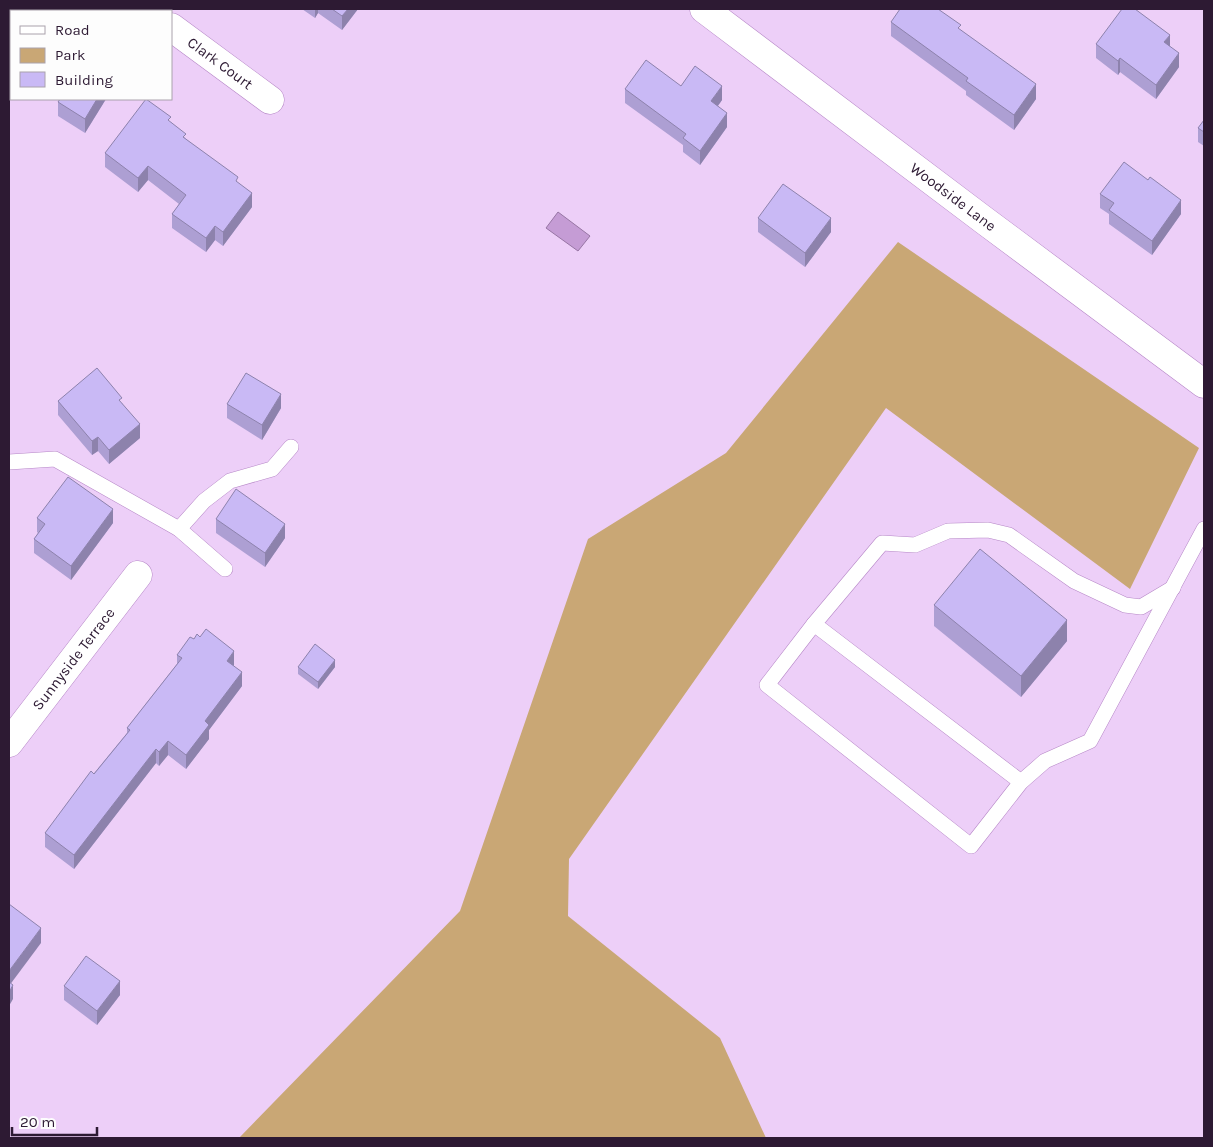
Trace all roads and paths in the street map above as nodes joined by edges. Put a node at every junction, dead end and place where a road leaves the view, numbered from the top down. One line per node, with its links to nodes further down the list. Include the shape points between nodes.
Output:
1 (704, 9): 4 (street, Woodside Lane)
2 (172, 28): 3 (street, Clark Court)
3 (270, 100)
4 (1204, 384)
5 (290, 447): 7 (lane, via 272,469 230,481 204,501)
6 (9, 462): 7 (lane, via 55,459)
7 (179, 529): 9 (lane)
8 (1204, 529): 11 (lane)
9 (225, 568)
10 (138, 575): 13 (street, Sunnyside Terrace)
11 (1174, 587): 12 (lane, via 1141,608 1125,605 1074,581 1009,535 988,530 948,530 916,545 882,543); 14 (lane, via 1090,741 1045,761)
12 (814, 624): 14 (lane); 14 (lane, via 767,685 971,846)
13 (9, 743)
14 (1021, 782)

